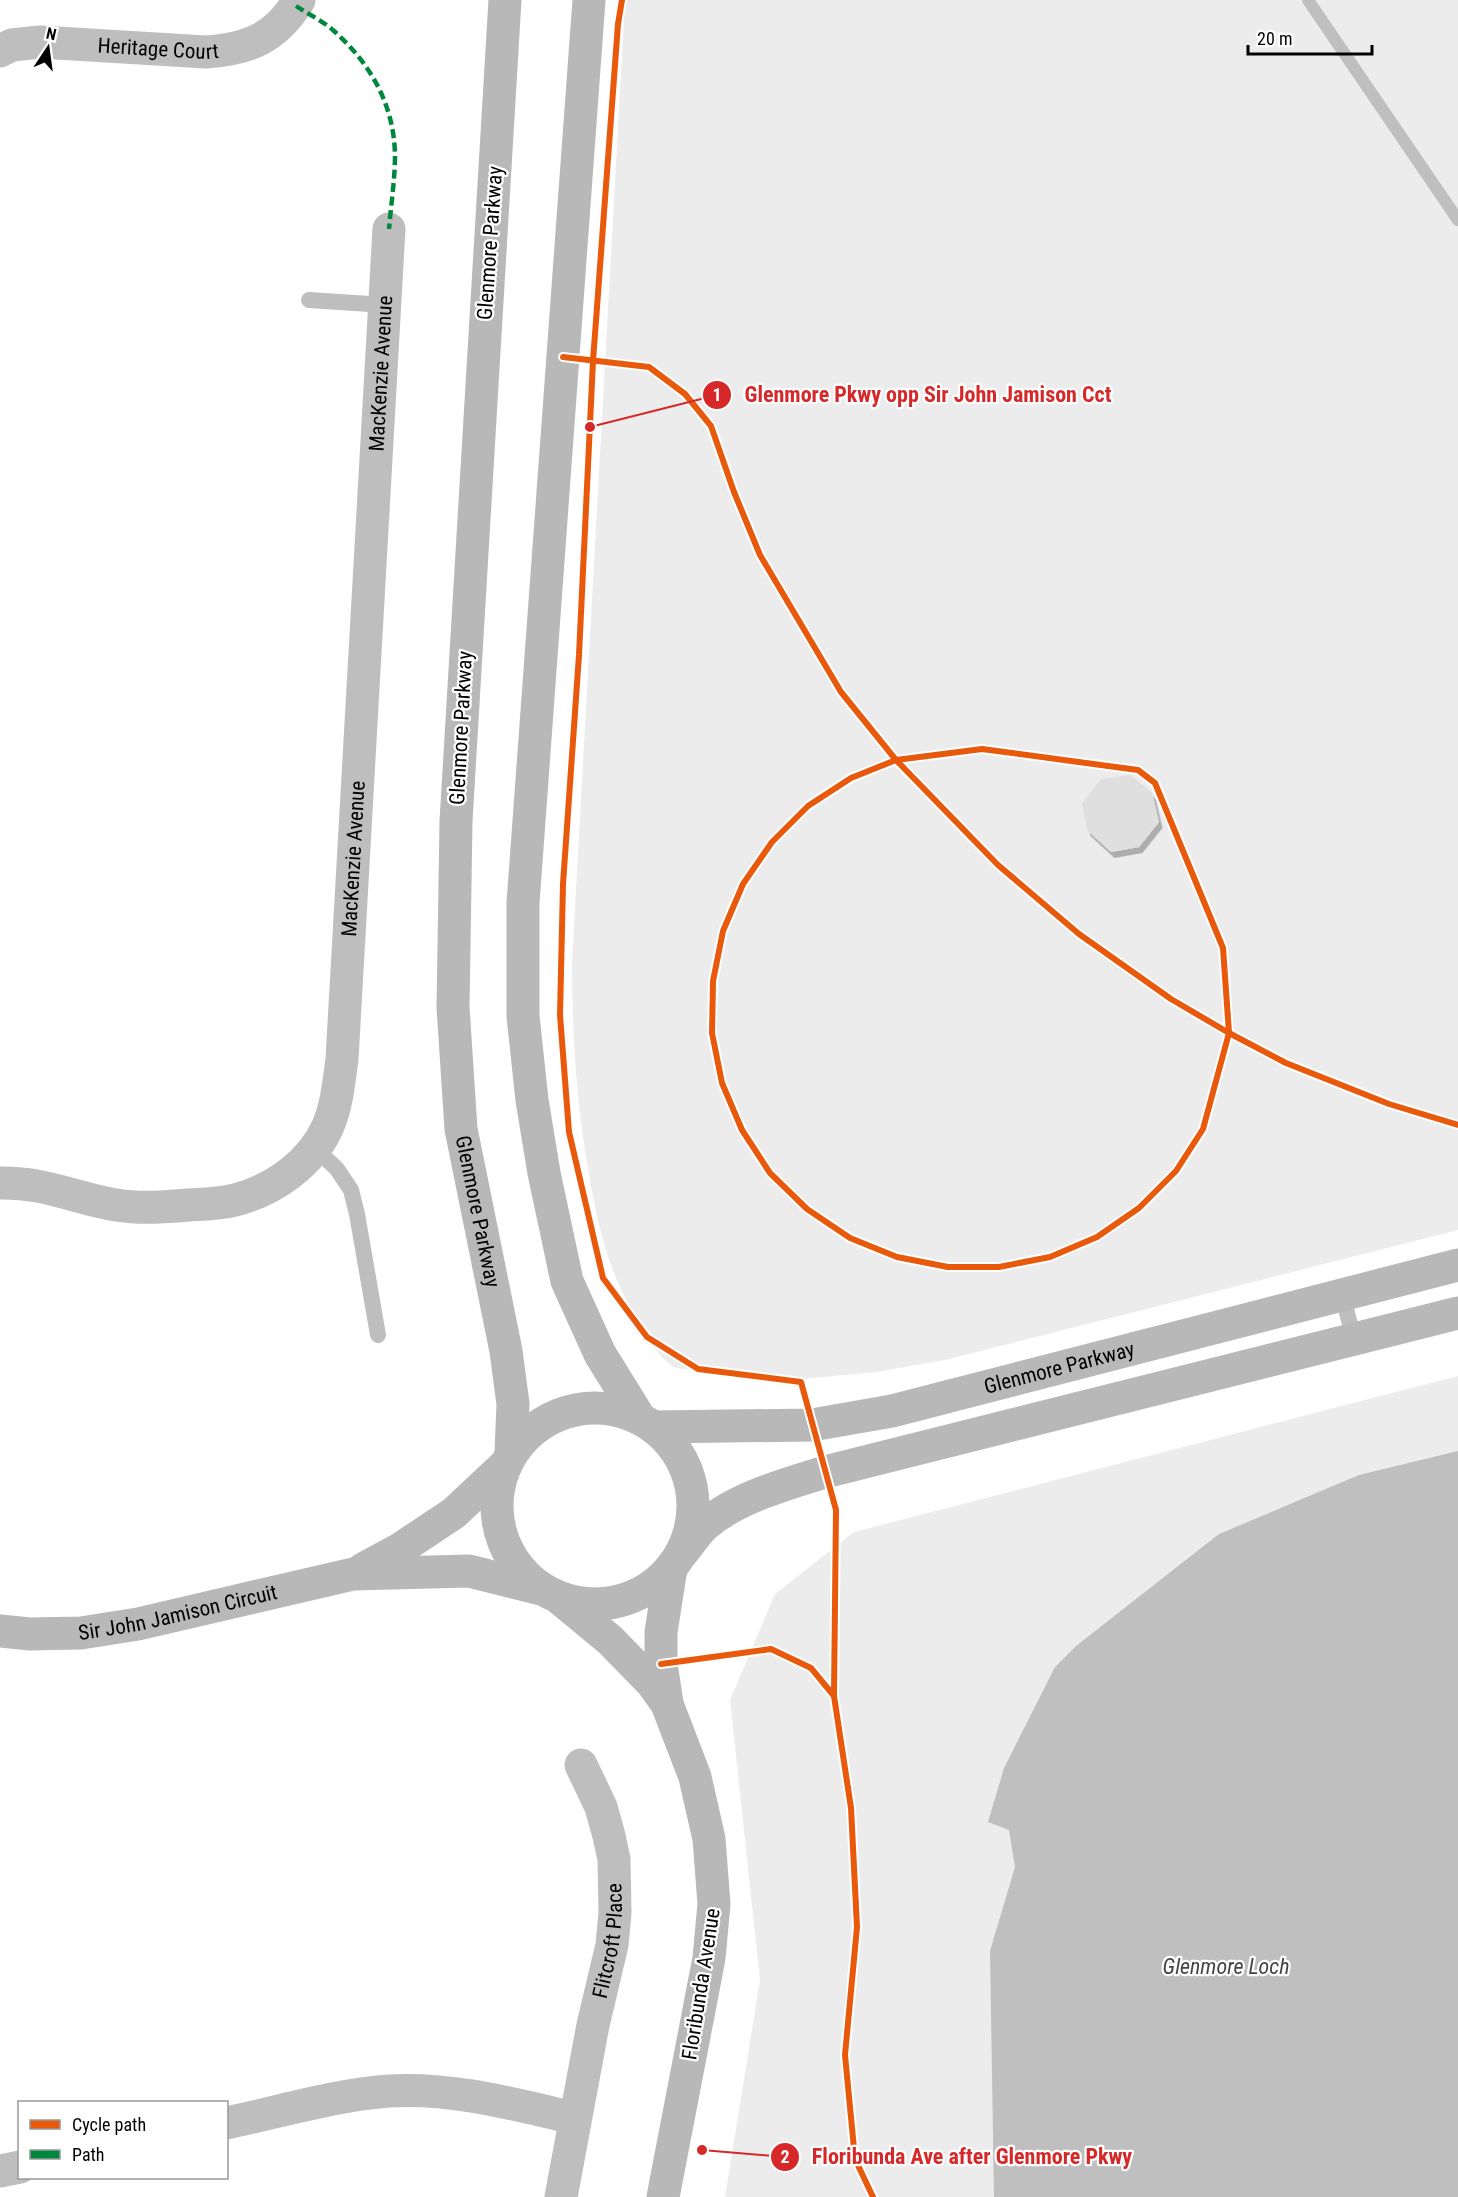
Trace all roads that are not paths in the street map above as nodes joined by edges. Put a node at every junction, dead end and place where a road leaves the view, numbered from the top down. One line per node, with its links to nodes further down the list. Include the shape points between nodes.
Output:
1 (299, 0): 4 (street, Heritage Court, via 269,34 224,51 40,42)
2 (505, 0): 16 (main road, Glenmore Parkway, via 456,809 453,1007 461,1129 513,1404)
3 (589, 0): 15 (main road, via 522,903 523,1016 544,1173 567,1281 600,1354)
4 (0, 51)
5 (389, 229): 7 (street, MacKenzie Avenue)
6 (309, 300): 7 (lane)
7 (385, 305): 8 (street, MacKenzie Avenue, via 342,1059 335,1105)
8 (315, 1148): 9 (street, MacKenzie Avenue, via 293,1172 274,1184 234,1200 200,1204 141,1208 31,1184); 13 (lane, via 337,1169 351,1190)
9 (0, 1183)
10 (1458, 1265): 11 (main road, Glenmore Parkway)
11 (1341, 1294): 14 (lane); 15 (main road, Glenmore Parkway, via 892,1412 812,1425)
12 (1458, 1313): 14 (main road, Glenmore Parkway)
13 (378, 1335)
14 (1354, 1339): 17 (main road, Glenmore Parkway, via 770,1489 705,1525)
15 (647, 1422): 16 (main road, via 611,1408 582,1408 555,1415 531,1430); 17 (main road, via 675,1448 688,1472 692,1491 691,1528)
16 (507, 1459): 18 (main road, Sir John Jamison Circuit, via 454,1513 400,1550); 19 (main road, via 496,1494 497,1522 506,1549 522,1572)
17 (676, 1561): 19 (main road, via 648,1589 619,1601 588,1604); 21 (main road, Floribunda Avenue, via 661,1632)
18 (353, 1574): 19 (main road, Sir John Jamison Circuit, via 469,1571); 20 (main road, Sir John Jamison Circuit, via 138,1624 81,1633)
19 (551, 1594): 21 (main road, Floribunda Avenue, via 610,1640)
20 (0, 1631)
21 (667, 1704): 28 (main road, Floribunda Avenue, via 704,1812 710,1839 714,1904 709,1958)
22 (581, 1765): 23 (street, Flitcroft Place, via 601,1807 609,1836 616,1895 612,1945)
23 (574, 2118): 24 (street, via 475,2096 398,2091 348,2097); 27 (street, Flitcroft Place)
24 (228, 2123)
25 (18, 2167): 26 (street)
26 (0, 2171)
27 (561, 2197)
28 (663, 2197)

